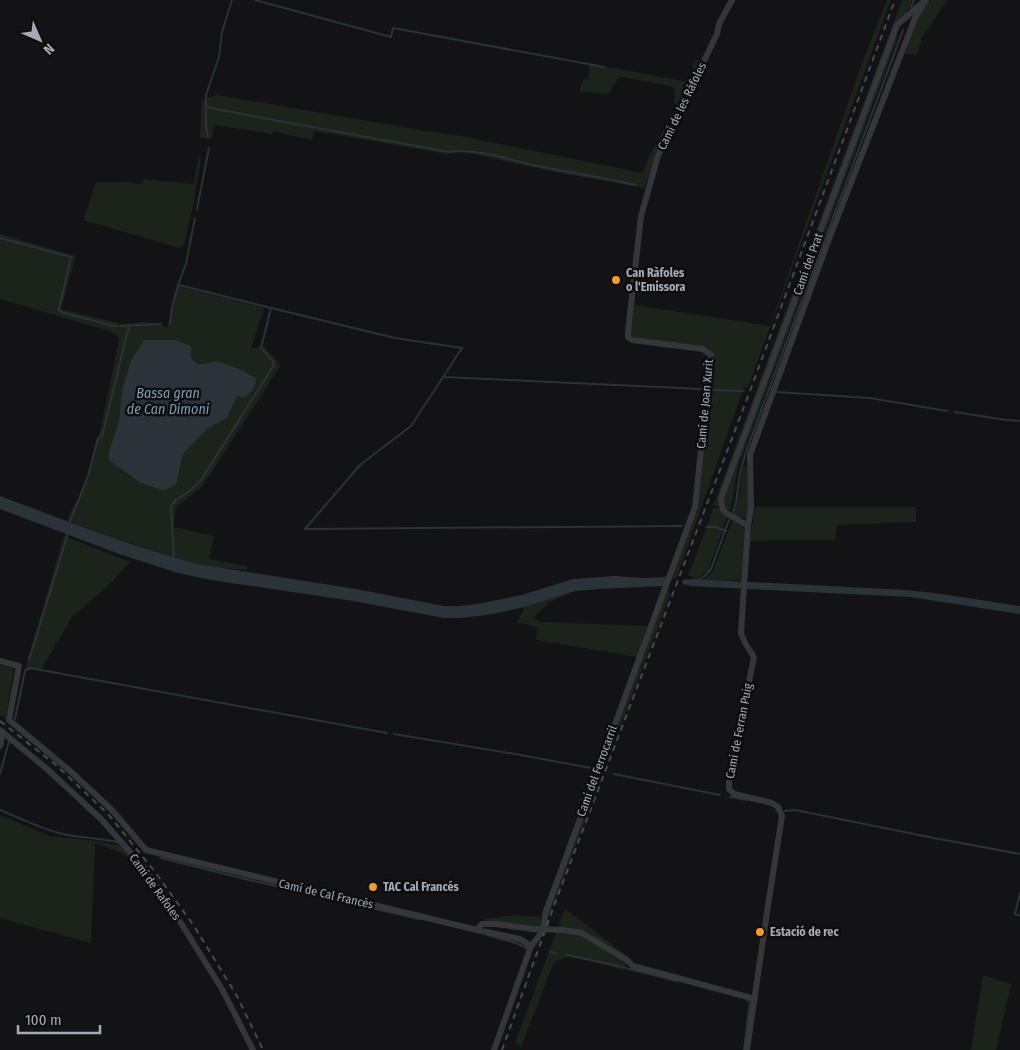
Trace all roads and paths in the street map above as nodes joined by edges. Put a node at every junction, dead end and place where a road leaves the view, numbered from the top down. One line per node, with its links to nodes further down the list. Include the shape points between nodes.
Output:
1 (732, 0): 3 (street, Camí de les Ràfoles, via 658,156)
2 (925, 0): 4 (street, Camí de Ferran Puig, via 915,18 826,247 750,455); 4 (street, Camí del Prat, via 897,25 721,498 726,514)
3 (641, 216): 5 (street, Camí de Joan Xurit, via 628,337 641,342 703,349 711,356 695,507)
4 (748, 526): 11 (street, Camí de Ferran Puig, via 742,633 754,657 729,789 734,794 772,803 782,816)
5 (663, 594): 10 (street, Camí del Ferrocarril, via 545,914 542,933)
6 (0, 661): 9 (street, Camí de Cal Francès, via 20,666 9,720 111,809 146,850)
7 (2, 731): 8 (street); 12 (street, Camí de Rafoles, via 101,819 145,870 222,989)
8 (0, 746)
9 (477, 930): 10 (street, via 520,939); 11 (street, Camí de Cal Francès, bridge, via 482,924 496,924 582,933 633,966)
10 (531, 946): 13 (street, Camí del Ferrocarril)
11 (755, 999): 14 (street, Camí de Ferran Puig)
12 (253, 1050)
13 (494, 1050)
14 (747, 1050)

